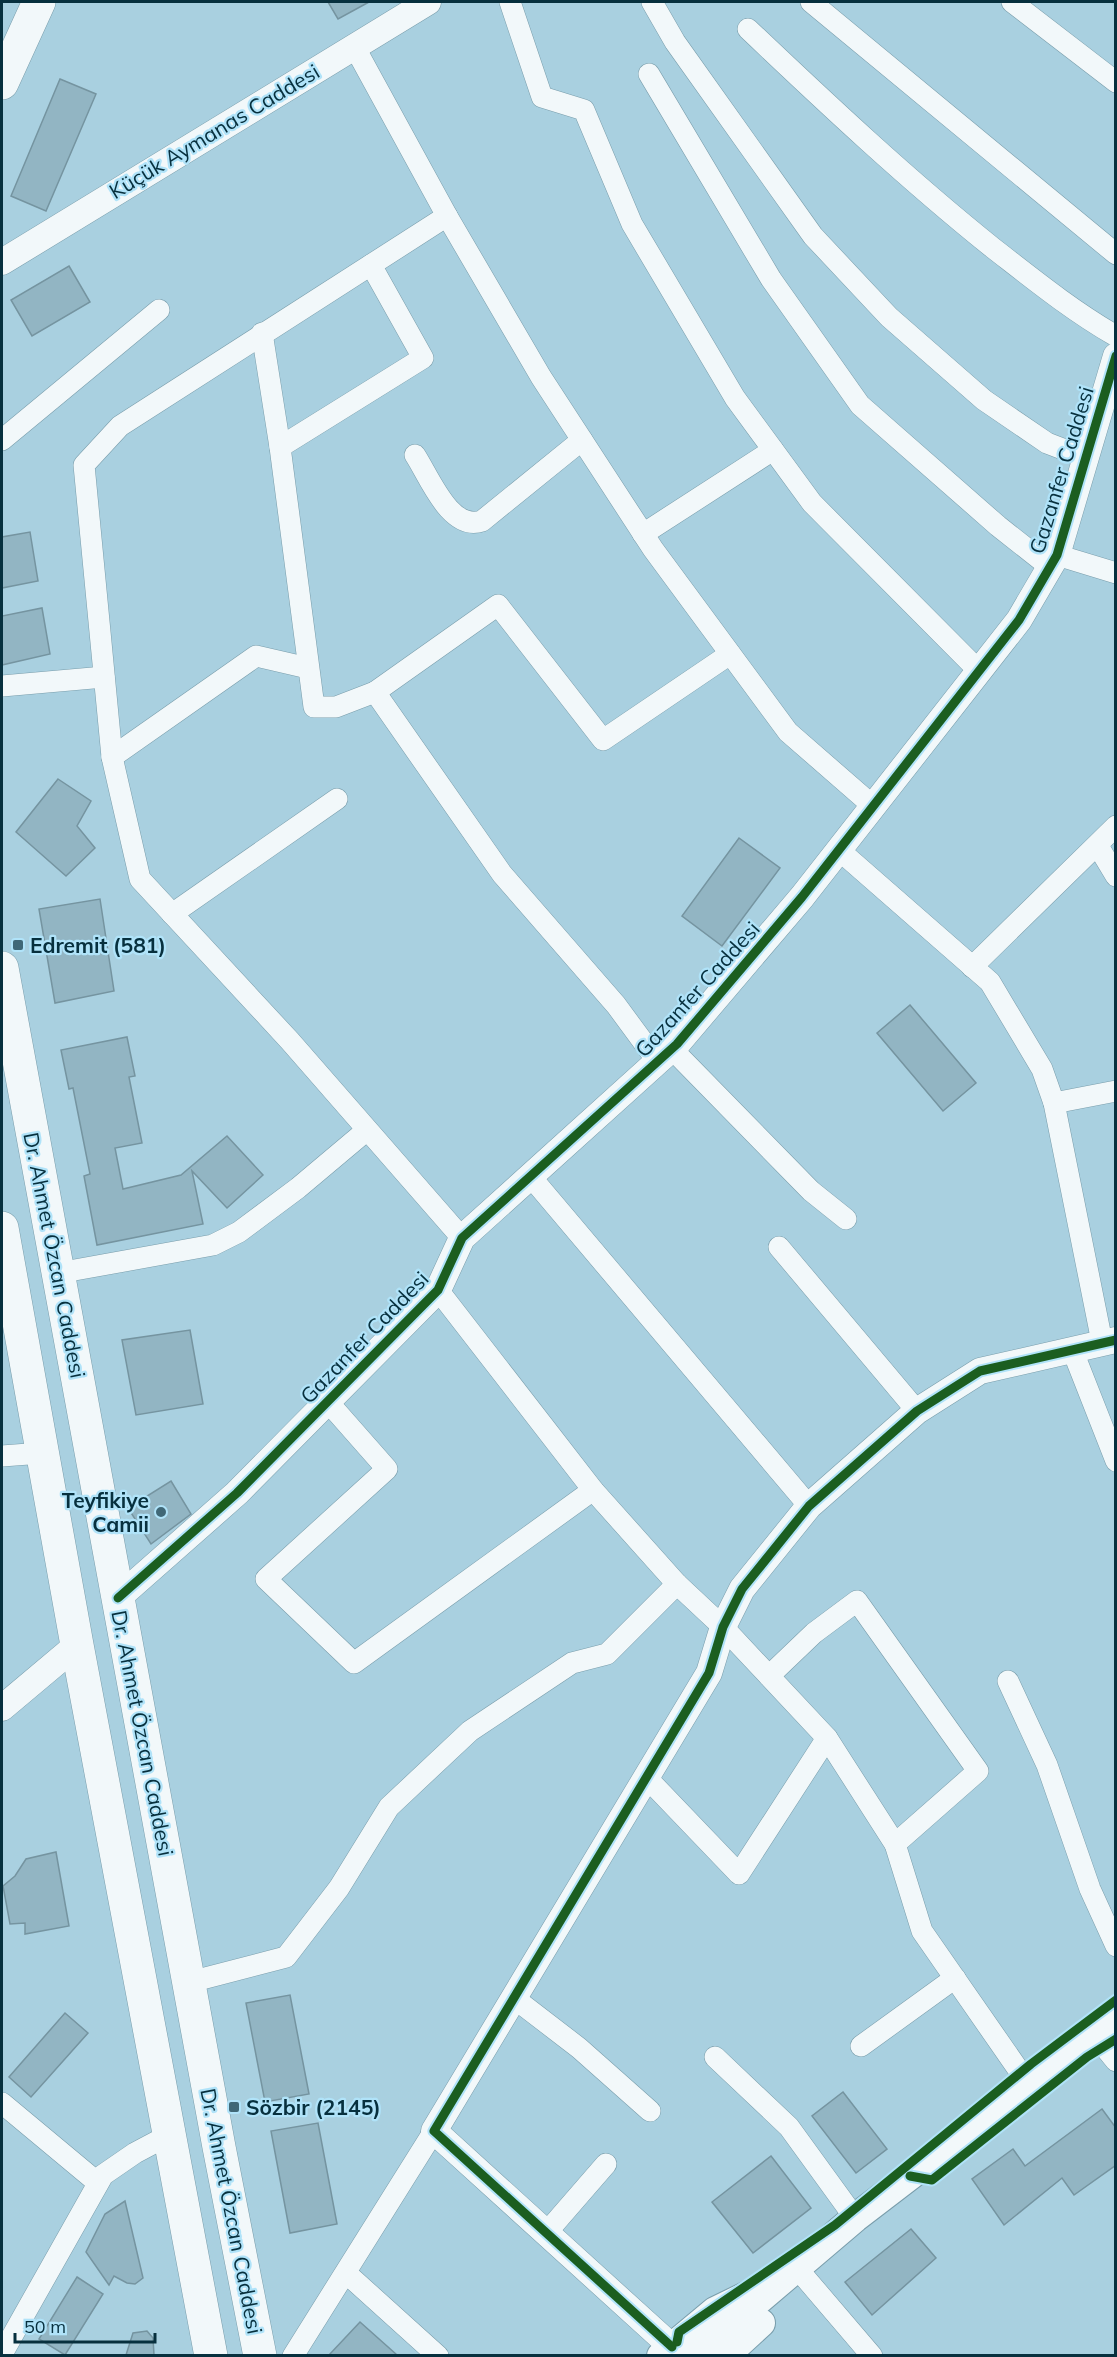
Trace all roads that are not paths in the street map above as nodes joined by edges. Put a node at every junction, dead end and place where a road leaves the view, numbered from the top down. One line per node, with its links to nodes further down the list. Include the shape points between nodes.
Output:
1 (39, 2): 11 (main road)
2 (428, 2): 8 (street, Küçük Aymanas Caddesi)
3 (510, 2): 24 (street, via 542,97 584,110 632,224 735,398)
4 (652, 2): 26 (street, via 675,42 813,236 889,317 984,400 1047,443)
5 (811, 2): 13 (street)
6 (1012, 2): 10 (street)
7 (748, 29): 18 (street, via 860,135 955,217 1074,311)
8 (354, 46): 12 (street); 14 (street, Küçük Aymanas Caddesi)
9 (648, 74): 28 (street, via 771,279 860,405 998,526)
10 (1116, 82)
11 (2, 83)
12 (447, 216): 15 (street); 22 (street)
13 (1116, 254)
14 (2, 262)
15 (370, 264): 17 (street); 23 (street, via 423,358)
16 (159, 310): 21 (street)
17 (262, 333): 23 (street); 33 (street, via 120,426 84,465)
18 (1116, 336)
19 (1116, 356): 20 (street, Gazanfer Caddesi)
20 (1109, 406): 26 (street, Gazanfer Caddesi)
21 (2, 440)
22 (582, 440): 25 (street, via 482,521 473,524 464,522 449,509); 27 (street)
23 (280, 447): 31 (street)
24 (773, 450): 27 (street); 32 (street, via 812,502)
25 (415, 455)
26 (1086, 458): 28 (street, Gazanfer Caddesi)
27 (643, 534): 30 (street)
28 (1054, 561): 29 (street); 32 (street, Gazanfer Caddesi, via 1019,620)
29 (1116, 573)
30 (730, 654): 35 (street, via 603,740 498,605); 38 (street, via 788,732)
31 (308, 668): 35 (street, via 314,707 336,707); 36 (street, via 256,656)
32 (979, 671): 38 (street, Gazanfer Caddesi)
33 (105, 677): 34 (street); 36 (street)
34 (2, 686)
35 (375, 692): 46 (street, via 502,874)
36 (112, 757): 43 (street, via 140,879)
37 (337, 799): 43 (street)
38 (873, 806): 41 (street, Gazanfer Caddesi)
39 (1116, 826): 40 (street)
40 (1098, 846): 42 (street); 44 (street)
41 (839, 850): 44 (street); 46 (street, Gazanfer Caddesi)
42 (1116, 876)
43 (172, 914): 49 (street)
44 (972, 967): 48 (street, via 990,982 1042,1069)
45 (2, 968): 55 (main road, Dr. Ahmet Özcan Caddesi)
46 (665, 1055): 50 (street, Gazanfer Caddesi); 51 (street)
47 (1116, 1091): 48 (street)
48 (1054, 1102): 57 (street)
49 (367, 1130): 53 (street); 55 (street, via 298,1188 239,1232 213,1245)
50 (531, 1177): 53 (street, Gazanfer Caddesi); 65 (street)
51 (846, 1219)
52 (2, 1228): 61 (main road)
53 (462, 1238): 56 (street, Gazanfer Caddesi)
54 (779, 1247): 60 (street)
55 (58, 1274): 67 (main road, Dr. Ahmet Özcan Caddesi)
56 (438, 1290): 59 (street, Gazanfer Caddesi); 64 (street)
57 (1109, 1341): 58 (street)
58 (1072, 1349): 60 (street, via 980,1371); 63 (street)
59 (328, 1402): 64 (street, via 387,1469 266,1579 354,1663); 67 (street, Gazanfer Caddesi, via 237,1493)
60 (917, 1411): 65 (street)
61 (42, 1453): 62 (street); 69 (main road)
62 (2, 1456)
63 (1116, 1461)
64 (593, 1490): 66 (street)
65 (809, 1506): 68 (street, via 742,1589)
66 (678, 1584): 68 (street); 78 (street, via 607,1654 572,1663 470,1731 389,1808 339,1888 286,1957)
67 (118, 1598): 78 (main road, Dr. Ahmet Özcan Caddesi)
68 (723, 1627): 70 (street); 74 (street, via 709,1673)
69 (77, 1645): 72 (street); 88 (main road)
70 (770, 1676): 73 (street); 75 (street, via 814,1633 857,1601 978,1771)
71 (1008, 1681): 76 (street, via 1047,1765 1094,1899)
72 (2, 1708)
73 (827, 1738): 74 (street, via 739,1874); 75 (street)
74 (646, 1777): 79 (street)
75 (895, 1844): 77 (street, via 922,1930)
76 (1116, 1946)
77 (955, 1978): 81 (street); 84 (street)
78 (190, 1982): 99 (main road, Dr. Ahmet Özcan Caddesi)
79 (514, 1998): 86 (street, via 579,2048); 87 (street)
80 (1105, 2026): 83 (street); 84 (main road)
81 (861, 2046)
82 (716, 2057): 91 (street, via 789,2127)
83 (1116, 2061)
84 (1029, 2085): 91 (main road)
85 (2, 2103): 90 (street)
86 (650, 2111)
87 (434, 2131): 92 (street); 94 (street)
88 (169, 2135): 90 (street, via 111,2169); 98 (main road)
89 (606, 2164): 92 (street)
90 (99, 2183): 95 (street)
91 (855, 2218): 93 (main road)
92 (547, 2232): 96 (street)
93 (791, 2272): 96 (main road, via 714,2311); 102 (main road, via 776,2309); 103 (street)
94 (346, 2273): 100 (street); 101 (street)
95 (8, 2332): 97 (street)
96 (675, 2353)
97 (2, 2354)
98 (211, 2355)
99 (260, 2355)
100 (293, 2355)
101 (438, 2355)
102 (725, 2355)
103 (872, 2355)

